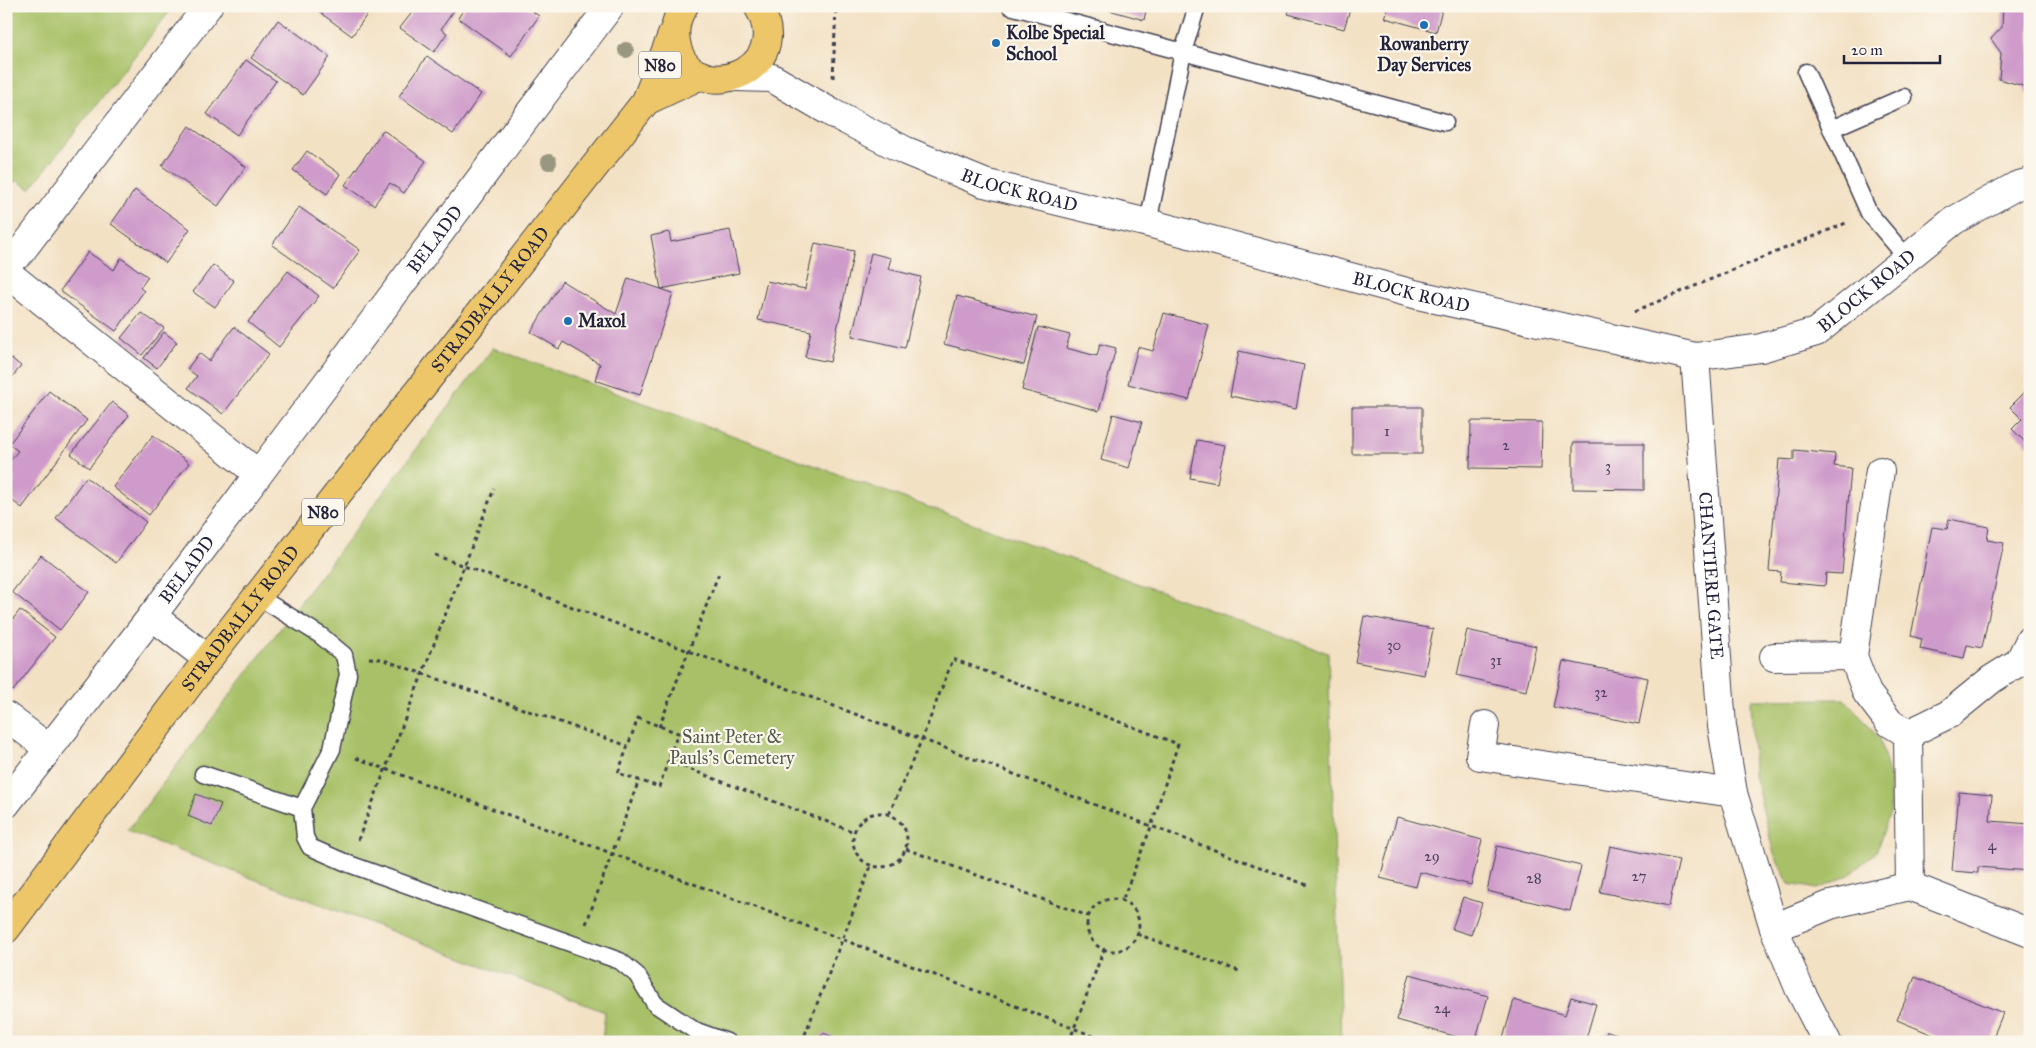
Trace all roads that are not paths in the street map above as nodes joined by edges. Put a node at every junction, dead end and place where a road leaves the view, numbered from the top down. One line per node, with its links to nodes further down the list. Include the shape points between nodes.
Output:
1 (208, 6): 18 (street)
2 (610, 6): 21 (street, BELADD)
3 (1010, 6): 7 (lane)
4 (1197, 6): 7 (lane)
5 (763, 10): 8 (main road, via 768,36)
6 (679, 18): 10 (main road, N80, via 677,48 686,64); 12 (main road, STRADBALLY ROAD / N80)
7 (1183, 52): 13 (lane); 16 (lane)
8 (768, 66): 10 (main road, N80, via 718,80); 16 (street, BLOCK ROAD, via 832,113 906,151 984,183)
9 (1806, 72): 14 (lane)
10 (701, 75): 12 (main road, STRADBALLY ROAD / N80)
11 (1904, 97): 14 (lane)
12 (646, 101): 22 (main road, STRADBALLY ROAD / N80)
13 (1445, 122)
14 (1831, 129): 17 (lane, via 1870,213)
15 (2030, 182): 17 (street, BLOCK ROAD, via 2016,186 1953,222)
16 (1148, 223): 19 (street, BLOCK ROAD, via 1418,296)
17 (1907, 258): 19 (street, BLOCK ROAD, via 1816,332 1761,348)
18 (13, 263): 21 (street)
19 (1696, 357): 33 (street, CHANTIERE GATE, via 1722,726)
20 (1880, 471): 25 (street)
21 (258, 473): 23 (street, BELADD)
22 (257, 596): 27 (main road, STRADBALLY ROAD / N80); 35 (lane, via 344,654 348,674 332,749)
23 (152, 616): 27 (street, BELADD); 31 (street, BELADD)
24 (2030, 640): 30 (street, via 2019,662 1949,714)
25 (1853, 656): 26 (street); 30 (street, via 1868,693 1890,723)
26 (1774, 658)
27 (208, 659): 38 (main road, STRADBALLY ROAD / N80)
28 (6, 716): 31 (street)
29 (1485, 725): 33 (street, via 1480,756)
30 (1908, 734): 36 (street)
31 (48, 748): 34 (street, BELADD)
32 (203, 774): 35 (lane)
33 (1733, 793): 37 (street, CHANTIERE GATE)
34 (6, 804)
35 (302, 808): 40 (lane, via 305,837 310,847 620,961 637,975 655,1004 694,1030)
36 (1910, 886): 37 (street, via 1830,905); 39 (street)
37 (1774, 928): 41 (street, CHANTIERE GATE, via 1799,988)
38 (6, 929)
39 (2030, 933)
40 (727, 1042)
41 (1827, 1042)

